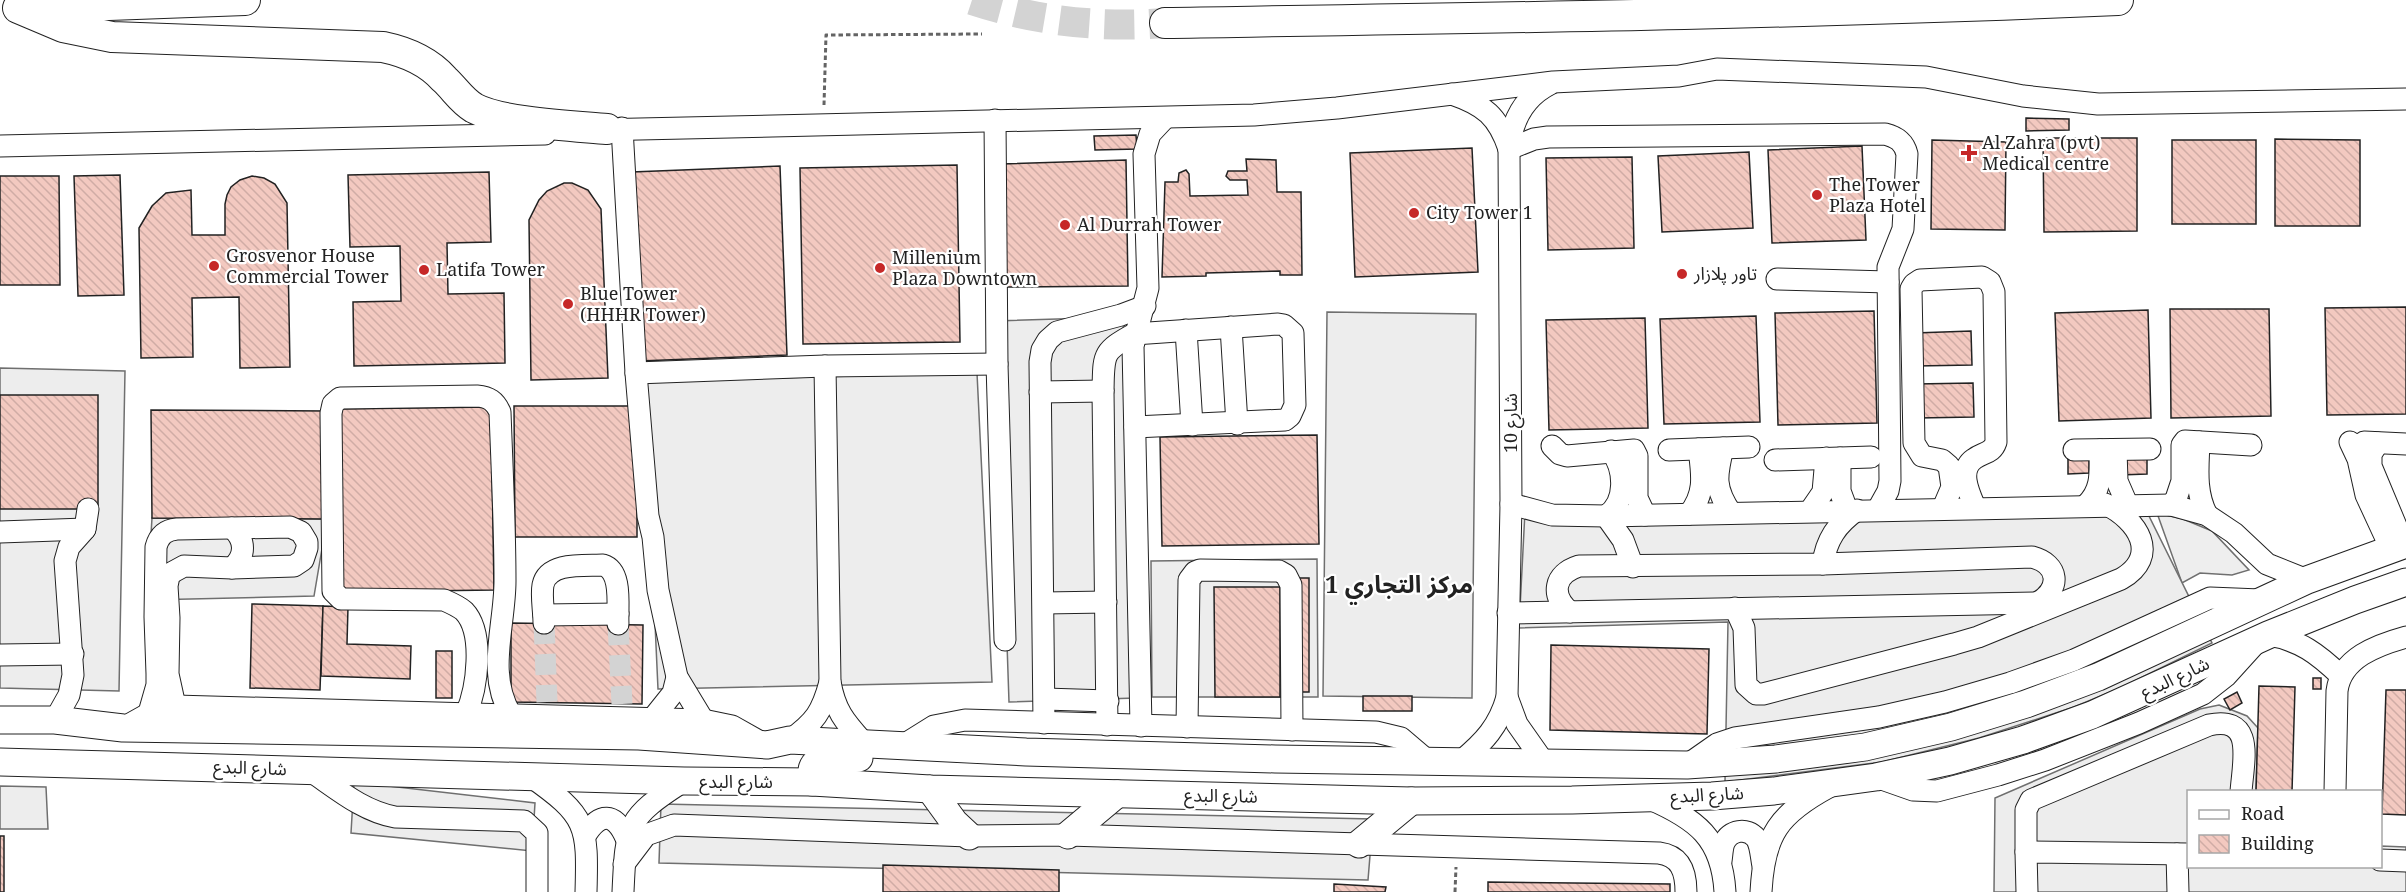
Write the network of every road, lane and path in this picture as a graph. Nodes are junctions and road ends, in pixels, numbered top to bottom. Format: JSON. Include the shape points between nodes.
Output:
{"nodes":[{"id":1,"x":245,"y":0,"type":"edge"},
{"id":2,"x":2118,"y":0,"type":"edge"},
{"id":3,"x":9,"y":8,"type":"edge"},
{"id":4,"x":1165,"y":23,"type":"tunnel mouth"},
{"id":5,"x":982,"y":33,"type":"dead end"},
{"id":6,"x":1553,"y":82,"type":"junction"},
{"id":7,"x":1450,"y":93,"type":"junction"},
{"id":8,"x":2406,"y":99,"type":"edge"},
{"id":9,"x":1165,"y":118,"type":"junction"},
{"id":10,"x":995,"y":120,"type":"junction"},
{"id":11,"x":823,"y":124,"type":"junction"},
{"id":12,"x":615,"y":128,"type":"junction"},
{"id":13,"x":0,"y":146,"type":"edge"},
{"id":14,"x":1509,"y":149,"type":"junction"},
{"id":15,"x":1777,"y":279,"type":"dead end"},
{"id":16,"x":1888,"y":282,"type":"junction"},
{"id":17,"x":1145,"y":306,"type":"junction"},
{"id":18,"x":1231,"y":327,"type":"junction"},
{"id":19,"x":1186,"y":330,"type":"junction"},
{"id":20,"x":1134,"y":334,"type":"junction"},
{"id":21,"x":997,"y":364,"type":"junction"},
{"id":22,"x":825,"y":366,"type":"junction"},
{"id":23,"x":636,"y":373,"type":"junction"},
{"id":24,"x":1103,"y":391,"type":"junction"},
{"id":25,"x":1040,"y":392,"type":"junction"},
{"id":26,"x":1237,"y":424,"type":"junction"},
{"id":27,"x":1192,"y":425,"type":"junction"},
{"id":28,"x":1135,"y":427,"type":"junction"},
{"id":29,"x":2199,"y":442,"type":"junction"},
{"id":30,"x":2378,"y":443,"type":"junction"},
{"id":31,"x":2406,"y":444,"type":"edge"},
{"id":32,"x":2252,"y":445,"type":"dead end"},
{"id":33,"x":1552,"y":446,"type":"dead end"},
{"id":34,"x":1749,"y":447,"type":"dead end"},
{"id":35,"x":1723,"y":448,"type":"junction"},
{"id":36,"x":1699,"y":449,"type":"junction"},
{"id":37,"x":2150,"y":449,"type":"dead end"},
{"id":38,"x":1668,"y":450,"type":"dead end"},
{"id":39,"x":2074,"y":450,"type":"dead end"},
{"id":40,"x":2108,"y":450,"type":"junction"},
{"id":41,"x":1611,"y":451,"type":"junction"},
{"id":42,"x":1833,"y":458,"type":"junction"},
{"id":43,"x":1871,"y":458,"type":"dead end"},
{"id":44,"x":1775,"y":460,"type":"dead end"},
{"id":45,"x":1511,"y":504,"type":"junction"},
{"id":46,"x":2095,"y":504,"type":"junction"},
{"id":47,"x":2127,"y":504,"type":"junction"},
{"id":48,"x":2171,"y":504,"type":"junction"},
{"id":49,"x":1975,"y":507,"type":"junction"},
{"id":50,"x":1943,"y":508,"type":"junction"},
{"id":51,"x":1860,"y":510,"type":"junction"},
{"id":52,"x":1810,"y":511,"type":"junction"},
{"id":53,"x":1731,"y":513,"type":"junction"},
{"id":54,"x":1689,"y":514,"type":"junction"},
{"id":55,"x":1645,"y":515,"type":"junction"},
{"id":56,"x":2207,"y":515,"type":"junction"},
{"id":57,"x":1606,"y":516,"type":"junction"},
{"id":58,"x":232,"y":528,"type":"junction"},
{"id":59,"x":0,"y":532,"type":"edge"},
{"id":60,"x":2401,"y":546,"type":"edge"},
{"id":61,"x":1822,"y":564,"type":"junction"},
{"id":62,"x":1633,"y":567,"type":"junction"},
{"id":63,"x":232,"y":568,"type":"junction"},
{"id":64,"x":2307,"y":580,"type":"junction"},
{"id":65,"x":2406,"y":582,"type":"edge"},
{"id":66,"x":161,"y":586,"type":"junction"},
{"id":67,"x":1106,"y":602,"type":"junction"},
{"id":68,"x":1044,"y":603,"type":"junction"},
{"id":69,"x":2046,"y":604,"type":"junction"},
{"id":70,"x":1735,"y":608,"type":"junction"},
{"id":71,"x":1570,"y":612,"type":"junction"},
{"id":72,"x":1508,"y":613,"type":"junction"},
{"id":73,"x":618,"y":619,"type":"joint"},
{"id":74,"x":2263,"y":637,"type":"junction"},
{"id":75,"x":2406,"y":637,"type":"edge"},
{"id":76,"x":1005,"y":640,"type":"dead end"},
{"id":77,"x":72,"y":654,"type":"junction"},
{"id":78,"x":0,"y":655,"type":"edge"},
{"id":79,"x":2341,"y":676,"type":"junction"},
{"id":80,"x":677,"y":677,"type":"junction"},
{"id":81,"x":830,"y":682,"type":"junction"},
{"id":82,"x":1507,"y":697,"type":"junction"},
{"id":83,"x":1045,"y":699,"type":"junction"},
{"id":84,"x":1108,"y":701,"type":"junction"},
{"id":85,"x":175,"y":706,"type":"junction"},
{"id":86,"x":150,"y":713,"type":"junction"},
{"id":87,"x":466,"y":714,"type":"junction"},
{"id":88,"x":511,"y":715,"type":"junction"},
{"id":89,"x":653,"y":718,"type":"junction"},
{"id":90,"x":0,"y":720,"type":"edge"},
{"id":91,"x":55,"y":720,"type":"junction"},
{"id":92,"x":703,"y":720,"type":"junction"},
{"id":93,"x":1044,"y":723,"type":"junction"},
{"id":94,"x":1107,"y":725,"type":"junction"},
{"id":95,"x":1142,"y":726,"type":"junction"},
{"id":96,"x":123,"y":728,"type":"junction"},
{"id":97,"x":1187,"y":728,"type":"junction"},
{"id":98,"x":1292,"y":730,"type":"junction"},
{"id":99,"x":863,"y":742,"type":"junction"},
{"id":100,"x":778,"y":743,"type":"junction"},
{"id":101,"x":900,"y":746,"type":"junction"},
{"id":102,"x":1461,"y":760,"type":"junction"},
{"id":103,"x":1428,"y":761,"type":"junction"},
{"id":104,"x":1543,"y":761,"type":"junction"},
{"id":105,"x":0,"y":762,"type":"edge"},
{"id":106,"x":309,"y":770,"type":"junction"},
{"id":107,"x":530,"y":776,"type":"junction"},
{"id":108,"x":684,"y":781,"type":"junction"},
{"id":109,"x":812,"y":782,"type":"junction"},
{"id":110,"x":1836,"y":783,"type":"junction"},
{"id":111,"x":930,"y":789,"type":"junction"},
{"id":112,"x":2241,"y":790,"type":"edge"},
{"id":113,"x":2335,"y":790,"type":"edge"},
{"id":114,"x":1117,"y":794,"type":"junction"},
{"id":115,"x":1650,"y":798,"type":"junction"},
{"id":116,"x":1411,"y":801,"type":"junction"},
{"id":117,"x":1068,"y":835,"type":"junction"},
{"id":118,"x":585,"y":836,"type":"junction"},
{"id":119,"x":969,"y":836,"type":"junction"},
{"id":120,"x":626,"y":838,"type":"junction"},
{"id":121,"x":1359,"y":844,"type":"junction"},
{"id":122,"x":1457,"y":847,"type":"junction"},
{"id":123,"x":2026,"y":852,"type":"junction"},
{"id":124,"x":2183,"y":854,"type":"edge"},
{"id":125,"x":2382,"y":860,"type":"edge"},
{"id":126,"x":1721,"y":861,"type":"junction"},
{"id":127,"x":2406,"y":861,"type":"edge"},
{"id":128,"x":624,"y":864,"type":"junction"},
{"id":129,"x":1763,"y":870,"type":"junction"},
{"id":130,"x":2177,"y":891,"type":"edge"},
{"id":131,"x":537,"y":892,"type":"edge"},
{"id":132,"x":586,"y":892,"type":"edge"},
{"id":133,"x":623,"y":892,"type":"edge"},
{"id":134,"x":1455,"y":892,"type":"edge"},
{"id":135,"x":1686,"y":892,"type":"edge"},
{"id":136,"x":1725,"y":892,"type":"edge"},
{"id":137,"x":1761,"y":892,"type":"edge"},
{"id":138,"x":2027,"y":892,"type":"edge"}],
"edges":[{"from":1,"to":3,"type":"highway"},
{"from":2,"to":4,"type":"highway","via":[[1923,9]]},
{"from":3,"to":12,"type":"highway","via":[[63,27],[111,37],[390,49],[424,62],[464,101],[488,113],[563,125]]},
{"from":5,"to":11,"type":"path","via":[[826,35]]},
{"from":6,"to":7,"type":"street"},
{"from":6,"to":8,"type":"street","via":[[1678,76],[1717,69],[1926,77],[2023,96],[2098,104]]},
{"from":6,"to":14,"type":"street","name":"شارع 10","via":[[1533,95],[1518,114]]},
{"from":7,"to":9,"type":"street","via":[[1291,112]]},
{"from":7,"to":14,"type":"street","name":"شارع 10","via":[[1484,108],[1500,126]]},
{"from":9,"to":10,"type":"street"},
{"from":9,"to":17,"type":"street","via":[[1148,140],[1143,162],[1148,288]]},
{"from":10,"to":11,"type":"street"},
{"from":10,"to":21,"type":"street"},
{"from":11,"to":12,"type":"street"},
{"from":12,"to":13,"type":"street","via":[[535,135]]},
{"from":12,"to":23,"type":"street"},
{"from":14,"to":16,"type":"street","via":[[1548,137],[1893,136],[1905,146],[1907,154],[1903,229],[1890,257]]},
{"from":14,"to":45,"type":"street","name":"شارع 10"},
{"from":15,"to":16,"type":"street"},
{"from":16,"to":51,"type":"street","via":[[1890,481],[1888,491]]},
{"from":17,"to":20,"type":"street"},
{"from":17,"to":25,"type":"street","via":[[1056,332],[1042,351]]},
{"from":18,"to":19,"type":"street"},
{"from":18,"to":26,"type":"street"},
{"from":18,"to":26,"type":"street","via":[[1284,325],[1290,328],[1294,339],[1295,405],[1290,416],[1279,422]]},
{"from":19,"to":20,"type":"street"},
{"from":19,"to":27,"type":"street"},
{"from":20,"to":24,"type":"street","via":[[1107,352]]},
{"from":20,"to":28,"type":"street"},
{"from":21,"to":22,"type":"street"},
{"from":21,"to":76,"type":"street"},
{"from":22,"to":23,"type":"street"},
{"from":22,"to":81,"type":"street"},
{"from":23,"to":80,"type":"street","via":[[648,516],[658,590]]},
{"from":24,"to":25,"type":"street"},
{"from":24,"to":67,"type":"street"},
{"from":25,"to":68,"type":"street"},
{"from":26,"to":27,"type":"street"},
{"from":27,"to":28,"type":"street"},
{"from":28,"to":95,"type":"street"},
{"from":29,"to":32,"type":"street"},
{"from":29,"to":48,"type":"street","via":[[2187,441],[2182,446],[2182,481]]},
{"from":29,"to":56,"type":"street","via":[[2198,486]]},
{"from":30,"to":31,"type":"street"},
{"from":30,"to":60,"type":"street","via":[[2370,466]]},
{"from":30,"to":60,"type":"street","via":[[2345,442],[2358,459],[2366,495]]},
{"from":33,"to":41,"type":"street","via":[[1567,456]]},
{"from":34,"to":35,"type":"street"},
{"from":35,"to":36,"type":"street"},
{"from":35,"to":53,"type":"street","via":[[1717,477],[1720,494]]},
{"from":36,"to":38,"type":"street"},
{"from":36,"to":54,"type":"street","via":[[1703,485]]},
{"from":37,"to":40,"type":"street"},
{"from":39,"to":40,"type":"street"},
{"from":40,"to":46,"type":"street"},
{"from":40,"to":47,"type":"street"},
{"from":41,"to":55,"type":"street","via":[[1636,453],[1637,498]]},
{"from":41,"to":57,"type":"street","via":[[1621,471],[1620,494],[1615,509]]},
{"from":42,"to":43,"type":"street"},
{"from":42,"to":44,"type":"street"},
{"from":42,"to":51,"type":"street","via":[[1840,491]]},
{"from":42,"to":52,"type":"street","via":[[1820,499]]},
{"from":45,"to":57,"type":"street","via":[[1552,516]]},
{"from":45,"to":72,"type":"street","name":"شارع 10"},
{"from":46,"to":47,"type":"street"},
{"from":46,"to":49,"type":"street"},
{"from":46,"to":69,"type":"street","via":[[2115,509],[2131,523],[2141,543],[2141,560],[2121,579]]},
{"from":47,"to":48,"type":"street"},
{"from":48,"to":56,"type":"street"},
{"from":49,"to":50,"type":"street"},
{"from":49,"to":50,"type":"street","via":[[1966,482],[1968,465],[1991,450],[1995,442],[1994,292],[1990,282],[1982,277],[1920,280],[1911,289],[1914,443],[1922,456],[1942,459],[1949,466],[1952,487]]},
{"from":50,"to":51,"type":"street"},
{"from":51,"to":52,"type":"street"},
{"from":51,"to":61,"type":"street","via":[[1846,517],[1833,532]]},
{"from":52,"to":53,"type":"street"},
{"from":53,"to":54,"type":"street"},
{"from":54,"to":55,"type":"street"},
{"from":55,"to":57,"type":"street"},
{"from":56,"to":64,"type":"street","via":[[2234,533],[2267,564]]},
{"from":57,"to":62,"type":"street","via":[[1623,540]]},
{"from":58,"to":63,"type":"street","via":[[241,538],[243,552]]},
{"from":58,"to":63,"type":"street","via":[[290,527],[301,532],[307,548],[303,560],[294,566]]},
{"from":58,"to":66,"type":"street","via":[[171,529],[160,536],[156,547]]},
{"from":59,"to":77,"type":"street","via":[[86,519],[65,561]]},
{"from":60,"to":64,"type":"main road","name":"شارع البدع"},
{"from":61,"to":62,"type":"street"},
{"from":61,"to":69,"type":"street","via":[[2032,557],[2043,560],[2054,578]]},
{"from":62,"to":71,"type":"street","via":[[1569,569],[1561,576],[1557,596]]},
{"from":63,"to":66,"type":"street","via":[[178,568]]},
{"from":64,"to":104,"type":"main road","name":"شارع البدع","via":[[2098,676],[1951,727],[1864,747],[1776,759],[1688,765]]},
{"from":65,"to":74,"type":"main road","name":"شارع البدع"},
{"from":66,"to":85,"type":"street","via":[[168,683]]},
{"from":66,"to":86,"type":"street","via":[[157,685]]},
{"from":67,"to":68,"type":"street"},
{"from":67,"to":84,"type":"street"},
{"from":68,"to":83,"type":"street"},
{"from":69,"to":70,"type":"street"},
{"from":69,"to":70,"type":"street","via":[[1970,639],[1763,694],[1746,685],[1744,628]]},
{"from":70,"to":71,"type":"street"},
{"from":71,"to":72,"type":"street"},
{"from":72,"to":82,"type":"street","name":"شارع 10"},
{"from":73,"to":73,"type":"street","via":[[544,619],[543,585],[550,573],[562,568],[609,567],[616,575]]},
{"from":74,"to":79,"type":"street","via":[[2286,638],[2321,657]]},
{"from":74,"to":110,"type":"main road","name":"شارع البدع","via":[[2092,715],[2023,740],[1950,761]]},
{"from":75,"to":79,"type":"street","via":[[2377,647],[2348,664]]},
{"from":77,"to":78,"type":"street"},
{"from":77,"to":91,"type":"street","via":[[72,685]]},
{"from":79,"to":113,"type":"street","via":[[2337,691]]},
{"from":80,"to":89,"type":"street","via":[[673,693]]},
{"from":80,"to":92,"type":"street"},
{"from":81,"to":99,"type":"street","via":[[837,708]]},
{"from":81,"to":100,"type":"street","via":[[818,716]]},
{"from":82,"to":102,"type":"street","name":"شارع 10","via":[[1490,735]]},
{"from":82,"to":104,"type":"street","name":"شارع 10","via":[[1517,724]]},
{"from":83,"to":84,"type":"street"},
{"from":83,"to":93,"type":"street"},
{"from":84,"to":94,"type":"street"},
{"from":85,"to":86,"type":"street"},
{"from":85,"to":87,"type":"street"},
{"from":86,"to":96,"type":"street"},
{"from":87,"to":88,"type":"street"},
{"from":87,"to":88,"type":"street","via":[[477,671],[474,635],[465,612],[444,600],[341,599],[333,591],[331,413],[340,398],[484,397],[497,405],[505,580],[498,671],[501,694]]},
{"from":88,"to":89,"type":"street","via":[[548,709],[622,710]]},
{"from":89,"to":92,"type":"street"},
{"from":90,"to":91,"type":"main road","name":"شارع البدع"},
{"from":91,"to":96,"type":"main road","name":"شارع البدع"},
{"from":92,"to":100,"type":"street"},
{"from":93,"to":94,"type":"street"},
{"from":93,"to":101,"type":"street","via":[[955,721],[934,726]]},
{"from":94,"to":95,"type":"street"},
{"from":95,"to":97,"type":"street"},
{"from":96,"to":100,"type":"main road","name":"شارع البدع","via":[[639,736]]},
{"from":97,"to":98,"type":"street"},
{"from":97,"to":98,"type":"street","via":[[1189,580],[1200,570],[1279,571],[1286,574],[1291,585]]},
{"from":98,"to":103,"type":"street","via":[[1385,733],[1407,742]]},
{"from":99,"to":100,"type":"main road","name":"شارع البدع"},
{"from":99,"to":101,"type":"main road","name":"شارع البدع"},
{"from":101,"to":103,"type":"main road","name":"شارع البدع"},
{"from":101,"to":109,"type":"main road","via":[[888,757],[817,762],[813,765]]},
{"from":102,"to":103,"type":"main road","name":"شارع البدع"},
{"from":102,"to":104,"type":"main road","name":"شارع البدع"},
{"from":105,"to":106,"type":"main road","name":"شارع البدع"},
{"from":106,"to":107,"type":"main road","name":"شارع البدع"},
{"from":106,"to":131,"type":"street","via":[[358,804],[382,815],[524,821],[537,833]]},
{"from":107,"to":108,"type":"main road","name":"شارع البدع"},
{"from":107,"to":118,"type":"street","via":[[561,798]]},
{"from":108,"to":109,"type":"main road","name":"شارع البدع"},
{"from":108,"to":120,"type":"street","via":[[653,801],[632,824]]},
{"from":109,"to":111,"type":"main road","name":"شارع البدع"},
{"from":110,"to":115,"type":"main road","name":"شارع البدع","via":[[1764,792]]},
{"from":110,"to":129,"type":"street","via":[[1786,816],[1770,841]]},
{"from":111,"to":114,"type":"main road","name":"شارع البدع"},
{"from":111,"to":119,"type":"main road","via":[[940,807]]},
{"from":112,"to":123,"type":"street","via":[[2243,738],[2231,724],[2209,725],[2031,800],[2026,810]]},
{"from":114,"to":116,"type":"main road","name":"شارع البدع"},
{"from":114,"to":117,"type":"main road"},
{"from":115,"to":116,"type":"main road","name":"شارع البدع"},
{"from":115,"to":126,"type":"street","via":[[1690,819],[1710,840]]},
{"from":116,"to":121,"type":"main road"},
{"from":117,"to":119,"type":"street"},
{"from":117,"to":121,"type":"street"},
{"from":118,"to":120,"type":"street","via":[[603,818],[619,824]]},
{"from":118,"to":132,"type":"street"},
{"from":119,"to":128,"type":"street","via":[[674,825],[646,835]]},
{"from":120,"to":128,"type":"street"},
{"from":121,"to":122,"type":"street"},
{"from":122,"to":134,"type":"path"},
{"from":122,"to":135,"type":"street","via":[[1666,854],[1682,867]]},
{"from":123,"to":124,"type":"street"},
{"from":123,"to":138,"type":"street"},
{"from":124,"to":130,"type":"street"},
{"from":125,"to":127,"type":"street"},
{"from":126,"to":129,"type":"street","via":[[1726,839],[1735,832],[1746,832],[1758,843]]},
{"from":126,"to":136,"type":"street"},
{"from":128,"to":133,"type":"street"},
{"from":129,"to":137,"type":"street"}]}
